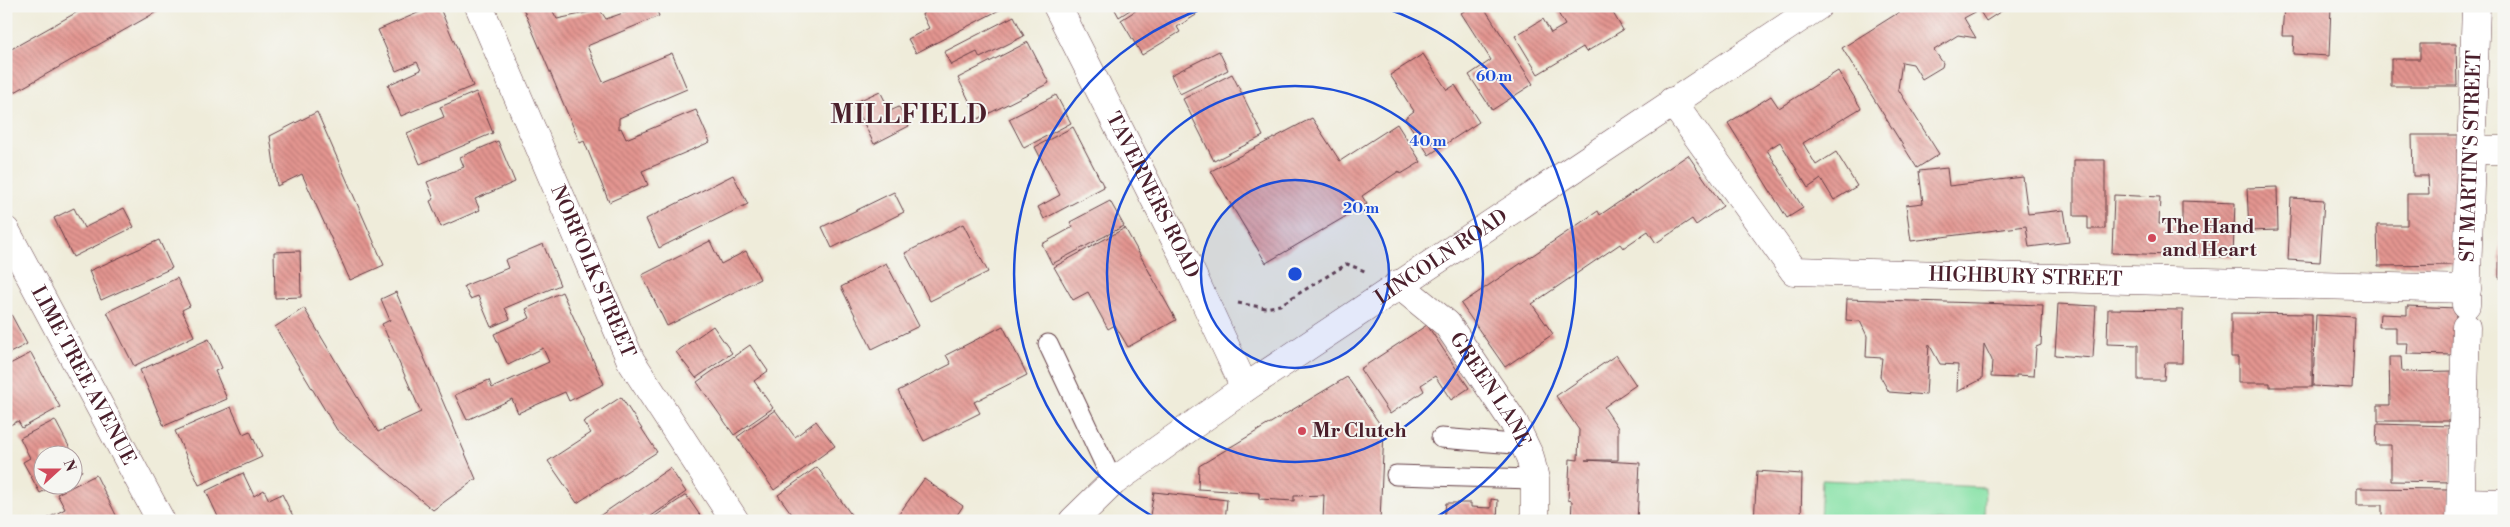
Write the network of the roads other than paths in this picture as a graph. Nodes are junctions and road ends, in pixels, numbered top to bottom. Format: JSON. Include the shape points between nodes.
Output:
{"nodes":[{"id":1,"x":479,"y":6,"type":"edge"},
{"id":2,"x":1057,"y":6,"type":"edge"},
{"id":3,"x":1818,"y":6,"type":"edge"},
{"id":4,"x":2476,"y":6,"type":"edge"},
{"id":5,"x":1672,"y":101,"type":"junction"},
{"id":6,"x":2471,"y":150,"type":"junction"},
{"id":7,"x":2504,"y":150,"type":"edge"},
{"id":8,"x":6,"y":231,"type":"edge"},
{"id":9,"x":1398,"y":284,"type":"junction"},
{"id":10,"x":2466,"y":307,"type":"junction"},
{"id":11,"x":1048,"y":344,"type":"dead end"},
{"id":12,"x":1245,"y":388,"type":"junction"},
{"id":13,"x":1441,"y":438,"type":"dead end"},
{"id":14,"x":1526,"y":445,"type":"junction"},
{"id":15,"x":1396,"y":475,"type":"dead end"},
{"id":16,"x":1535,"y":479,"type":"junction"},
{"id":17,"x":1113,"y":482,"type":"junction"},
{"id":18,"x":2504,"y":503,"type":"edge"},
{"id":19,"x":2461,"y":511,"type":"edge"},
{"id":20,"x":161,"y":521,"type":"edge"},
{"id":21,"x":735,"y":521,"type":"edge"},
{"id":22,"x":1073,"y":521,"type":"edge"},
{"id":23,"x":1535,"y":521,"type":"edge"}],
"edges":[{"from":1,"to":21,"type":"street","name":"NORFOLK STREET","via":[[631,361]]},
{"from":2,"to":12,"type":"street","name":"TAVERNERS ROAD","via":[[1184,257]]},
{"from":3,"to":5,"type":"street","name":"LINCOLN ROAD"},
{"from":4,"to":6,"type":"street","name":"ST MARTIN'S STREET"},
{"from":5,"to":9,"type":"street","name":"LINCOLN ROAD"},
{"from":5,"to":10,"type":"street","name":"HIGHBURY STREET","via":[[1794,271]]},
{"from":6,"to":7,"type":"street"},
{"from":6,"to":10,"type":"street","name":"ST MARTIN'S STREET"},
{"from":8,"to":20,"type":"street","name":"LIME TREE AVENUE"},
{"from":9,"to":12,"type":"street","name":"LINCOLN ROAD"},
{"from":9,"to":14,"type":"street","name":"GREEN LANE","via":[[1447,324]]},
{"from":10,"to":19,"type":"street","name":"ST MARTIN'S STREET"},
{"from":11,"to":17,"type":"lane"},
{"from":12,"to":17,"type":"street","name":"LINCOLN ROAD"},
{"from":13,"to":14,"type":"lane"},
{"from":14,"to":16,"type":"street","name":"GREEN LANE"},
{"from":15,"to":16,"type":"lane"},
{"from":16,"to":23,"type":"street","name":"GREEN LANE"},
{"from":17,"to":22,"type":"street","name":"LINCOLN ROAD"},
{"from":18,"to":19,"type":"street"}]}
